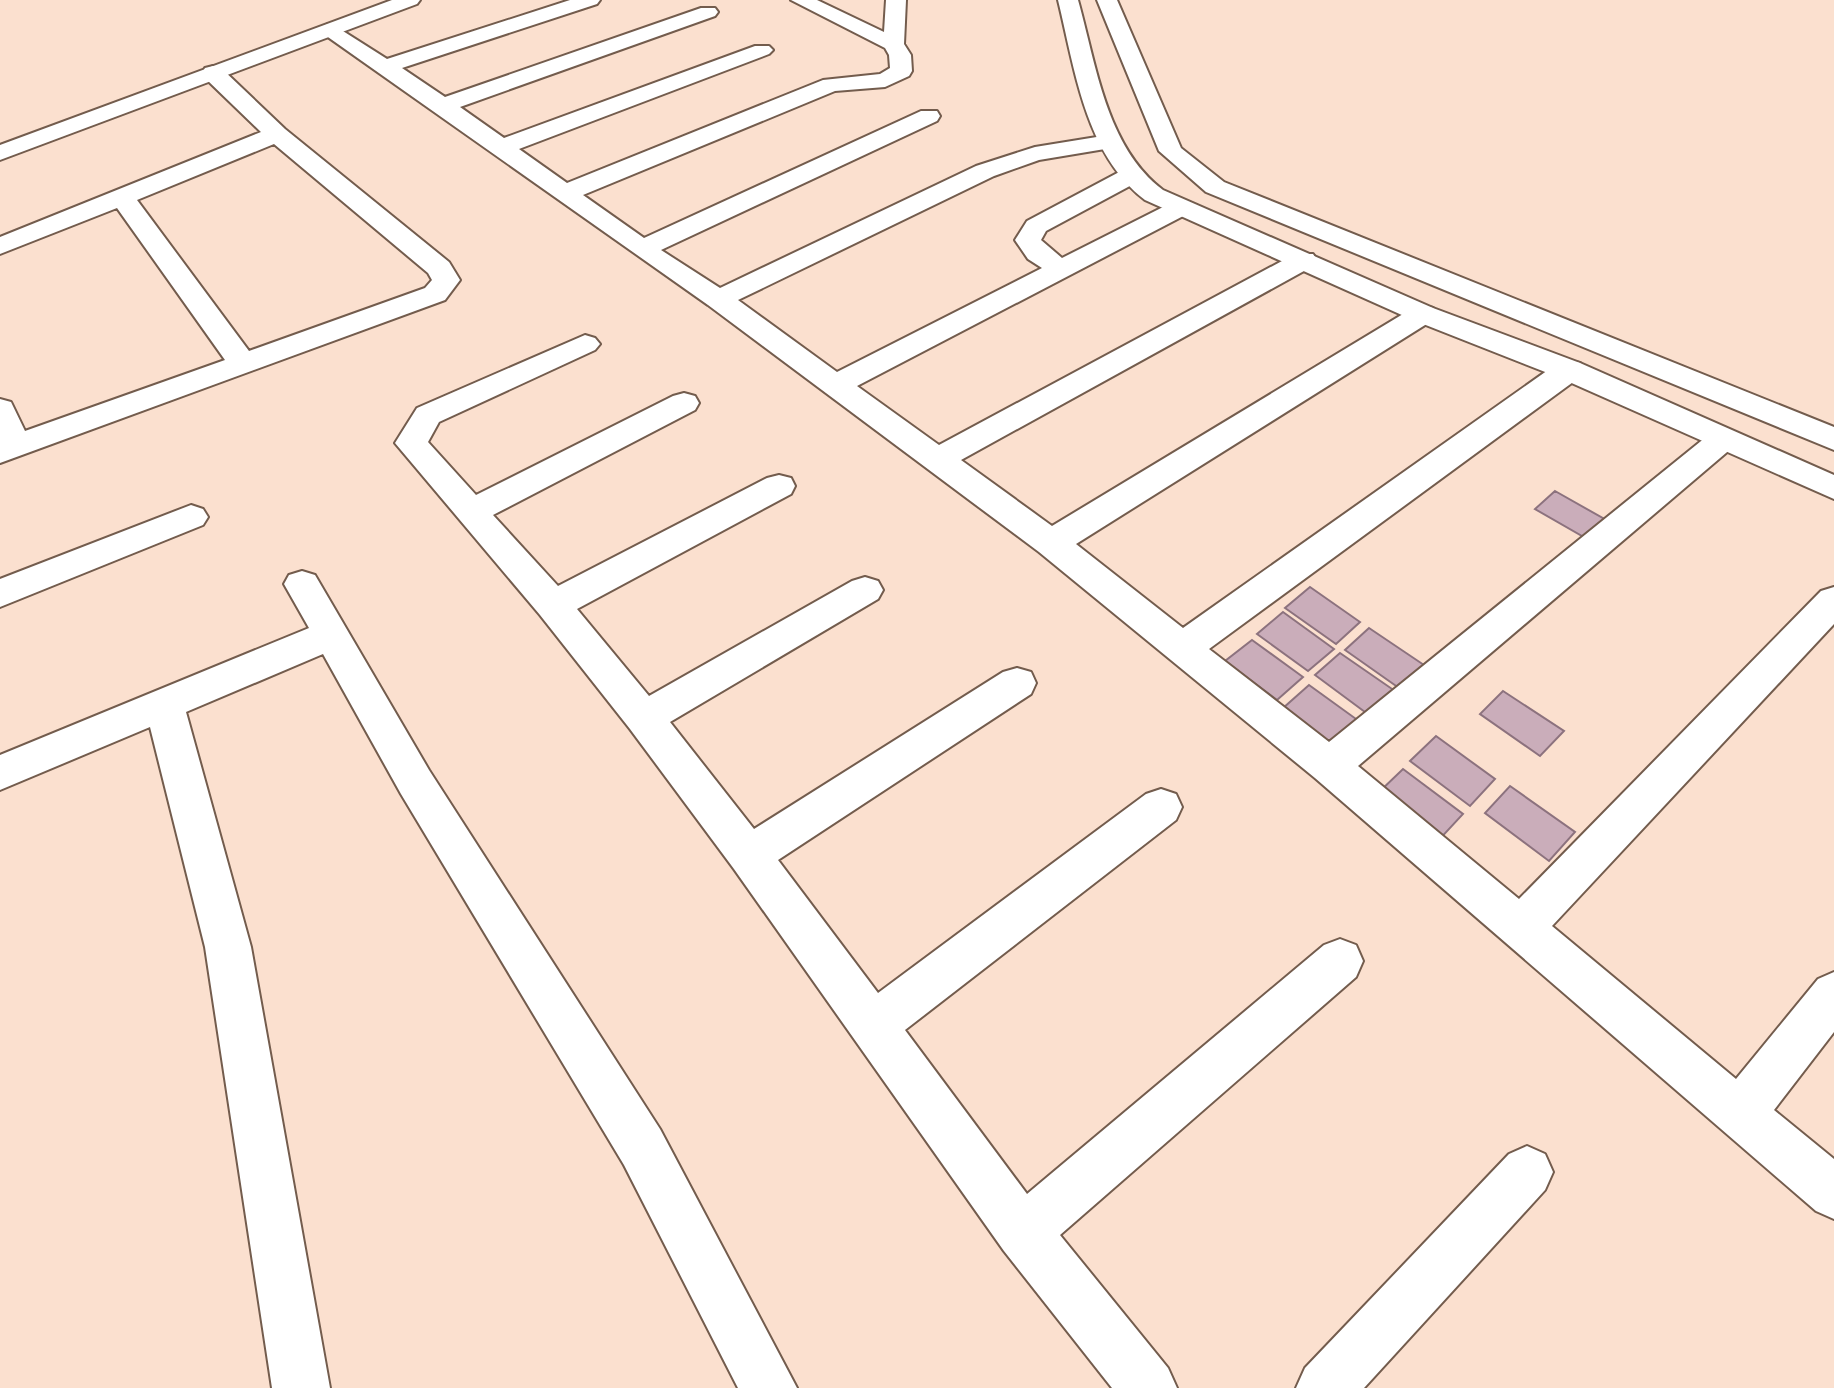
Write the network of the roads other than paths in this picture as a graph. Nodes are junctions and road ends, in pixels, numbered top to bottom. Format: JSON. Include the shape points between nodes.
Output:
{"nodes":[{"id":1,"x":410,"y":0,"type":"edge"},
{"id":2,"x":590,"y":0,"type":"edge"},
{"id":3,"x":800,"y":0,"type":"edge"},
{"id":4,"x":896,"y":0,"type":"edge"},
{"id":5,"x":1068,"y":0,"type":"edge"},
{"id":6,"x":1107,"y":0,"type":"edge"},
{"id":7,"x":708,"y":12,"type":"dead end"},
{"id":8,"x":328,"y":30,"type":"junction"},
{"id":9,"x":893,"y":44,"type":"junction"},
{"id":10,"x":762,"y":50,"type":"dead end"},
{"id":11,"x":384,"y":67,"type":"junction"},
{"id":12,"x":214,"y":74,"type":"junction"},
{"id":13,"x":443,"y":105,"type":"junction"},
{"id":14,"x":929,"y":116,"type":"dead end"},
{"id":15,"x":277,"y":134,"type":"junction"},
{"id":16,"x":1109,"y":142,"type":"junction"},
{"id":17,"x":503,"y":147,"type":"junction"},
{"id":18,"x":0,"y":153,"type":"edge"},
{"id":19,"x":1132,"y":175,"type":"junction"},
{"id":20,"x":565,"y":193,"type":"junction"},
{"id":21,"x":122,"y":197,"type":"junction"},
{"id":22,"x":1180,"y":208,"type":"junction"},
{"id":23,"x":1270,"y":209,"type":"junction"},
{"id":24,"x":1239,"y":233,"type":"junction"},
{"id":25,"x":0,"y":246,"type":"edge"},
{"id":26,"x":642,"y":250,"type":"junction"},
{"id":27,"x":1304,"y":260,"type":"junction"},
{"id":28,"x":1061,"y":269,"type":"junction"},
{"id":29,"x":718,"y":299,"type":"junction"},
{"id":30,"x":1423,"y":314,"type":"junction"},
{"id":31,"x":585,"y":344,"type":"dead end"},
{"id":32,"x":242,"y":363,"type":"junction"},
{"id":33,"x":1569,"y":370,"type":"junction"},
{"id":34,"x":836,"y":384,"type":"junction"},
{"id":35,"x":684,"y":402,"type":"dead end"},
{"id":36,"x":0,"y":409,"type":"edge"},
{"id":37,"x":1834,"y":439,"type":"edge"},
{"id":38,"x":1722,"y":440,"type":"junction"},
{"id":39,"x":8,"y":449,"type":"edge"},
{"id":40,"x":938,"y":459,"type":"junction"},
{"id":41,"x":779,"y":486,"type":"dead end"},
{"id":42,"x":1834,"y":488,"type":"edge"},
{"id":43,"x":471,"y":512,"type":"junction"},
{"id":44,"x":191,"y":516,"type":"dead end"},
{"id":45,"x":1051,"y":543,"type":"junction"},
{"id":46,"x":302,"y":584,"type":"dead end"},
{"id":47,"x":865,"y":590,"type":"dead end"},
{"id":48,"x":0,"y":594,"type":"edge"},
{"id":49,"x":1834,"y":601,"type":"edge"},
{"id":50,"x":553,"y":605,"type":"junction"},
{"id":51,"x":333,"y":634,"type":"junction"},
{"id":52,"x":1183,"y":648,"type":"junction"},
{"id":53,"x":1017,"y":683,"type":"dead end"},
{"id":54,"x":164,"y":704,"type":"junction"},
{"id":55,"x":643,"y":718,"type":"junction"},
{"id":56,"x":1329,"y":766,"type":"junction"},
{"id":57,"x":0,"y":773,"type":"edge"},
{"id":58,"x":1161,"y":807,"type":"dead end"},
{"id":59,"x":749,"y":855,"type":"junction"},
{"id":60,"x":1521,"y":928,"type":"junction"},
{"id":61,"x":1340,"y":961,"type":"dead end"},
{"id":62,"x":1834,"y":995,"type":"edge"},
{"id":63,"x":874,"y":1026,"type":"junction"},
{"id":64,"x":1741,"y":1113,"type":"junction"},
{"id":65,"x":1527,"y":1172,"type":"dead end"},
{"id":66,"x":1834,"y":1193,"type":"edge"},
{"id":67,"x":1023,"y":1232,"type":"junction"},
{"id":68,"x":301,"y":1388,"type":"edge"},
{"id":69,"x":768,"y":1388,"type":"edge"},
{"id":70,"x":1148,"y":1388,"type":"edge"},
{"id":71,"x":1325,"y":1388,"type":"edge"}],
"edges":[{"from":1,"to":8,"type":"street"},
{"from":2,"to":11,"type":"street"},
{"from":3,"to":9,"type":"street"},
{"from":4,"to":9,"type":"street"},
{"from":5,"to":16,"type":"street"},
{"from":6,"to":23,"type":"street","via":[[1171,151],[1215,187]]},
{"from":7,"to":13,"type":"street"},
{"from":8,"to":11,"type":"street"},
{"from":8,"to":12,"type":"street"},
{"from":9,"to":20,"type":"street","via":[[900,55],[901,71],[885,80],[831,85]]},
{"from":10,"to":17,"type":"street"},
{"from":11,"to":13,"type":"street"},
{"from":12,"to":15,"type":"street"},
{"from":12,"to":18,"type":"street"},
{"from":13,"to":17,"type":"street"},
{"from":14,"to":26,"type":"street"},
{"from":15,"to":21,"type":"street"},
{"from":15,"to":32,"type":"street","via":[[439,268],[446,280],[435,294]]},
{"from":16,"to":19,"type":"street"},
{"from":16,"to":29,"type":"street","via":[[1035,154],[985,171]]},
{"from":17,"to":20,"type":"street"},
{"from":19,"to":22,"type":"street"},
{"from":19,"to":28,"type":"street","via":[[1036,226],[1028,240],[1037,253]]},
{"from":20,"to":26,"type":"street"},
{"from":21,"to":25,"type":"street"},
{"from":21,"to":32,"type":"street"},
{"from":22,"to":24,"type":"street"},
{"from":22,"to":28,"type":"street"},
{"from":23,"to":24,"type":"street"},
{"from":23,"to":37,"type":"street"},
{"from":24,"to":27,"type":"street"},
{"from":26,"to":29,"type":"street"},
{"from":27,"to":30,"type":"street"},
{"from":27,"to":40,"type":"street"},
{"from":28,"to":34,"type":"street"},
{"from":29,"to":34,"type":"street"},
{"from":30,"to":33,"type":"street"},
{"from":30,"to":45,"type":"street"},
{"from":31,"to":43,"type":"street","via":[[428,415],[411,443]]},
{"from":32,"to":39,"type":"street"},
{"from":33,"to":38,"type":"street"},
{"from":33,"to":52,"type":"street"},
{"from":34,"to":40,"type":"street"},
{"from":35,"to":43,"type":"street"},
{"from":36,"to":39,"type":"street"},
{"from":38,"to":42,"type":"street"},
{"from":38,"to":56,"type":"street"},
{"from":40,"to":45,"type":"street"},
{"from":41,"to":50,"type":"street"},
{"from":43,"to":50,"type":"street"},
{"from":44,"to":48,"type":"street"},
{"from":45,"to":52,"type":"street"},
{"from":46,"to":51,"type":"street"},
{"from":47,"to":55,"type":"street"},
{"from":49,"to":60,"type":"street"},
{"from":50,"to":55,"type":"street"},
{"from":51,"to":54,"type":"street"},
{"from":51,"to":69,"type":"street","via":[[415,782],[642,1147]]},
{"from":52,"to":56,"type":"street"},
{"from":53,"to":59,"type":"street"},
{"from":54,"to":57,"type":"street"},
{"from":54,"to":68,"type":"street","via":[[228,947]]},
{"from":55,"to":59,"type":"street"},
{"from":56,"to":60,"type":"street"},
{"from":58,"to":63,"type":"street"},
{"from":59,"to":63,"type":"street"},
{"from":60,"to":64,"type":"street"},
{"from":61,"to":67,"type":"street"},
{"from":62,"to":64,"type":"street"},
{"from":63,"to":67,"type":"street"},
{"from":64,"to":66,"type":"street"},
{"from":65,"to":71,"type":"street"},
{"from":67,"to":70,"type":"street"}]}
